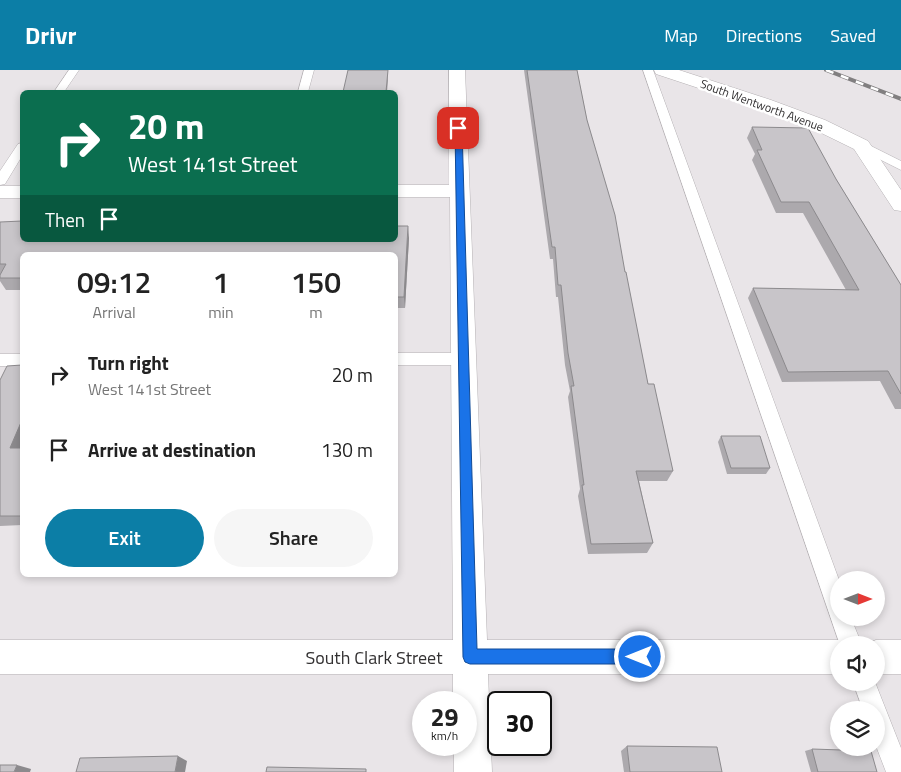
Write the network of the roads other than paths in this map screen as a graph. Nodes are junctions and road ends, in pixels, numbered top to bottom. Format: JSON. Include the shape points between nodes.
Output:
{"nodes":[{"id":1,"x":74,"y":70,"type":"edge"},
{"id":2,"x":308,"y":70,"type":"edge"},
{"id":3,"x":457,"y":70,"type":"edge"},
{"id":4,"x":648,"y":70,"type":"edge"},
{"id":5,"x":662,"y":70,"type":"edge"},
{"id":6,"x":60,"y":90,"type":"edge"},
{"id":7,"x":303,"y":90,"type":"edge"},
{"id":8,"x":861,"y":145,"type":"junction"},
{"id":9,"x":20,"y":150,"type":"edge"},
{"id":10,"x":901,"y":166,"type":"edge"},
{"id":11,"x":0,"y":181,"type":"edge"},
{"id":12,"x":398,"y":191,"type":"edge"},
{"id":13,"x":460,"y":191,"type":"junction"},
{"id":14,"x":0,"y":192,"type":"edge"},
{"id":15,"x":20,"y":192,"type":"edge"},
{"id":16,"x":901,"y":205,"type":"edge"},
{"id":17,"x":0,"y":360,"type":"edge"},
{"id":18,"x":20,"y":360,"type":"edge"},
{"id":19,"x":398,"y":360,"type":"edge"},
{"id":20,"x":464,"y":360,"type":"junction"},
{"id":21,"x":830,"y":585,"type":"edge"},
{"id":22,"x":901,"y":656,"type":"edge"},
{"id":23,"x":0,"y":657,"type":"edge"},
{"id":24,"x":470,"y":657,"type":"junction"},
{"id":25,"x":830,"y":657,"type":"edge"},
{"id":26,"x":885,"y":657,"type":"edge"},
{"id":27,"x":885,"y":738,"type":"edge"},
{"id":28,"x":472,"y":772,"type":"edge"},
{"id":29,"x":898,"y":772,"type":"edge"}],
"edges":[{"from":1,"to":6,"type":"lane"},
{"from":2,"to":7,"type":"lane"},
{"from":3,"to":13,"type":"street"},
{"from":4,"to":21,"type":"lane"},
{"from":5,"to":8,"type":"street","name":"South Wentworth Avenue","via":[[818,124]]},
{"from":8,"to":10,"type":"lane"},
{"from":8,"to":16,"type":"street"},
{"from":9,"to":11,"type":"lane"},
{"from":12,"to":13,"type":"street"},
{"from":13,"to":20,"type":"street"},
{"from":14,"to":15,"type":"street"},
{"from":17,"to":18,"type":"lane"},
{"from":19,"to":20,"type":"lane"},
{"from":20,"to":24,"type":"street"},
{"from":22,"to":26,"type":"street"},
{"from":23,"to":24,"type":"street","name":"South Clark Street"},
{"from":24,"to":25,"type":"street","name":"South Clark Street"},
{"from":24,"to":28,"type":"street"},
{"from":27,"to":29,"type":"lane"}]}
